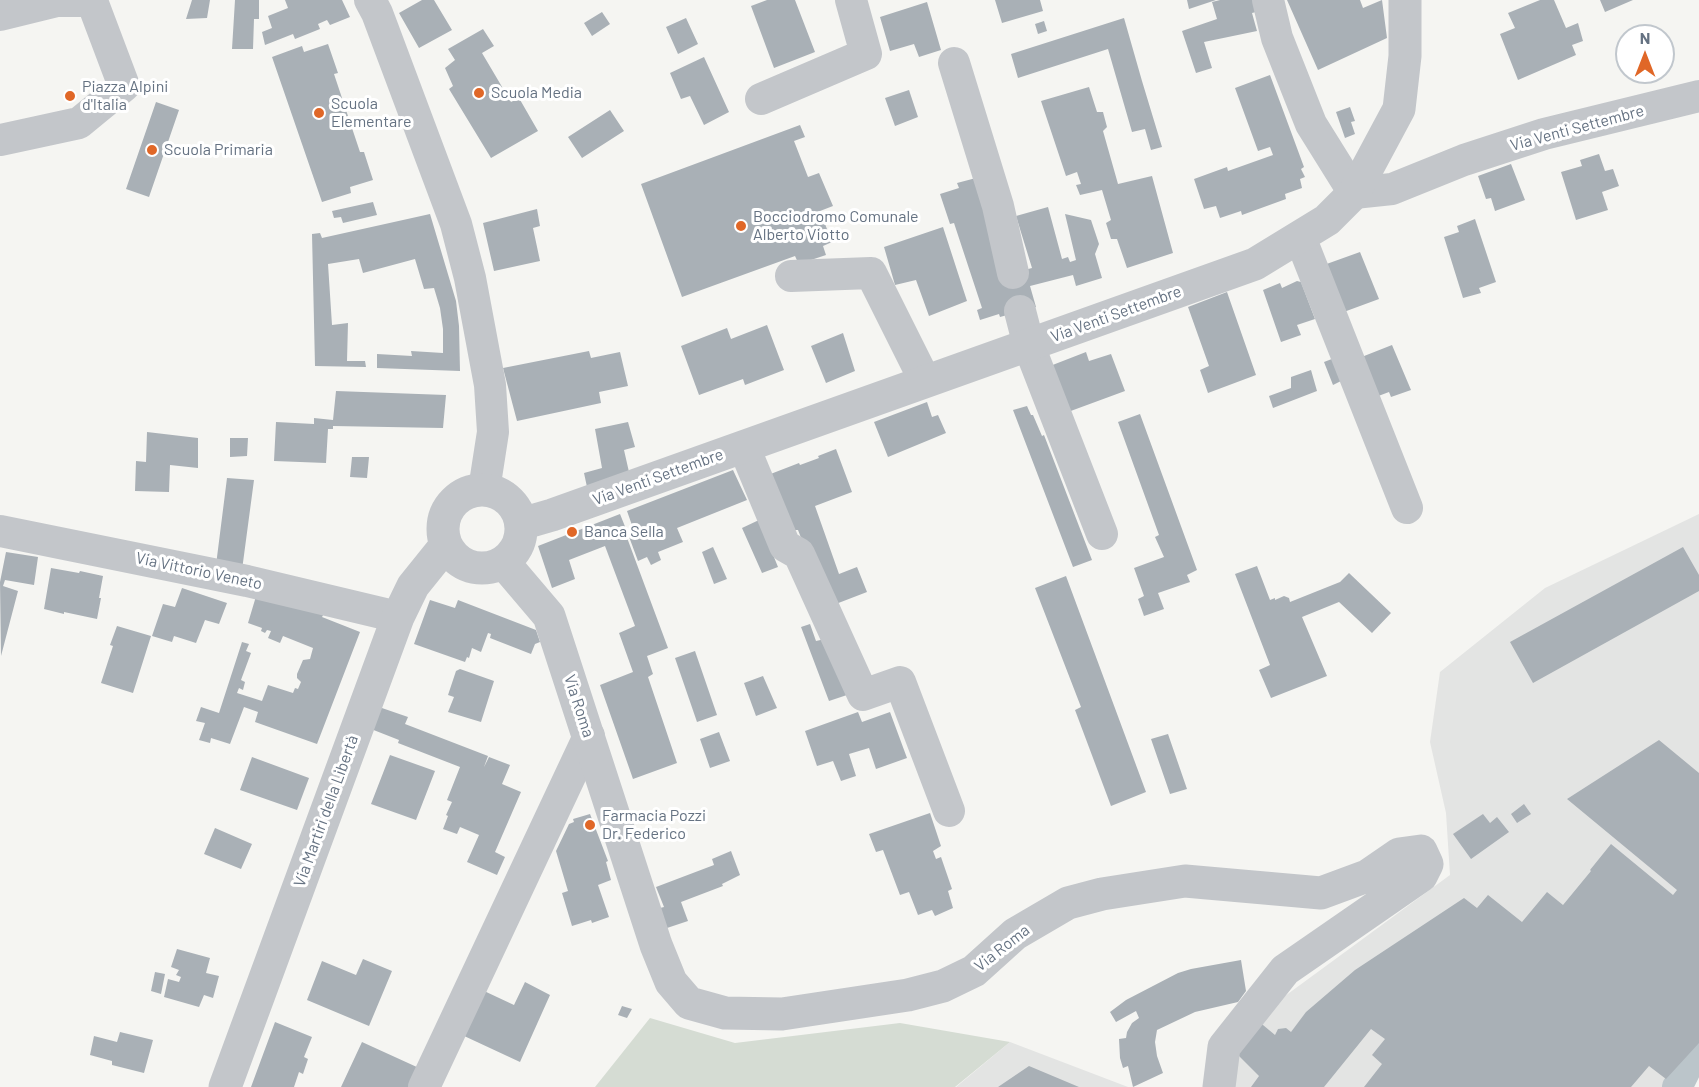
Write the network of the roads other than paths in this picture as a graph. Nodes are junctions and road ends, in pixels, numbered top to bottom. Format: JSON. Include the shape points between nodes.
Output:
{"nodes":[{"id":1,"x":370,"y":0,"type":"edge"},
{"id":2,"x":851,"y":0,"type":"edge"},
{"id":3,"x":1268,"y":0,"type":"edge"},
{"id":4,"x":1405,"y":0,"type":"edge"},
{"id":5,"x":0,"y":15,"type":"edge"},
{"id":6,"x":954,"y":63,"type":"dead end"},
{"id":7,"x":1699,"y":96,"type":"edge"},
{"id":8,"x":761,"y":99,"type":"dead end"},
{"id":9,"x":0,"y":140,"type":"edge"},
{"id":10,"x":1354,"y":193,"type":"junction"},
{"id":11,"x":1300,"y":237,"type":"junction"},
{"id":12,"x":1013,"y":273,"type":"dead end"},
{"id":13,"x":791,"y":276,"type":"dead end"},
{"id":14,"x":1020,"y":311,"type":"dead end"},
{"id":15,"x":1029,"y":346,"type":"junction"},
{"id":16,"x":925,"y":381,"type":"junction"},
{"id":17,"x":744,"y":447,"type":"junction"},
{"id":18,"x":484,"y":490,"type":"junction"},
{"id":19,"x":1407,"y":508,"type":"dead end"},
{"id":20,"x":521,"y":524,"type":"junction"},
{"id":21,"x":0,"y":531,"type":"edge"},
{"id":22,"x":1102,"y":534,"type":"dead end"},
{"id":23,"x":446,"y":545,"type":"junction"},
{"id":24,"x":504,"y":563,"type":"junction"},
{"id":25,"x":398,"y":617,"type":"junction"},
{"id":26,"x":589,"y":736,"type":"junction"},
{"id":27,"x":949,"y":811,"type":"dead end"},
{"id":28,"x":225,"y":1087,"type":"edge"},
{"id":29,"x":424,"y":1087,"type":"edge"},
{"id":30,"x":1219,"y":1087,"type":"edge"}],
"edges":[{"from":1,"to":18,"type":"street","via":[[456,224],[470,278],[490,385],[493,432]]},
{"from":2,"to":8,"type":"street","via":[[866,54]]},
{"from":3,"to":10,"type":"street","via":[[1277,38],[1311,124]]},
{"from":4,"to":10,"type":"street","via":[[1405,56],[1399,109]]},
{"from":5,"to":9,"type":"street","via":[[57,1],[93,1],[124,86],[79,123]]},
{"from":6,"to":12,"type":"street","via":[[998,206]]},
{"from":7,"to":10,"type":"street","name":"Via Venti Settembre","via":[[1544,134],[1392,189]]},
{"from":10,"to":11,"type":"street","name":"Via Venti Settembre","via":[[1327,220]]},
{"from":11,"to":15,"type":"street","name":"Via Venti Settembre","via":[[1255,264]]},
{"from":11,"to":19,"type":"street"},
{"from":13,"to":16,"type":"street","via":[[871,273]]},
{"from":14,"to":15,"type":"street"},
{"from":15,"to":16,"type":"street","name":"Via Venti Settembre"},
{"from":15,"to":22,"type":"street"},
{"from":16,"to":17,"type":"street","name":"Via Venti Settembre"},
{"from":17,"to":20,"type":"street","name":"Via Venti Settembre"},
{"from":17,"to":27,"type":"street","via":[[785,546],[799,554],[863,696],[900,682]]},
{"from":18,"to":20,"type":"street","via":[[509,500]]},
{"from":18,"to":23,"type":"street","via":[[471,492],[449,507],[443,525]]},
{"from":20,"to":24,"type":"street","via":[[518,546]]},
{"from":21,"to":25,"type":"street","name":"Via Vittorio Veneto","via":[[247,581]]},
{"from":23,"to":24,"type":"street","via":[[453,556],[477,569]]},
{"from":23,"to":25,"type":"street","name":"Via Martiri della Libertà","via":[[413,586]]},
{"from":24,"to":26,"type":"street","name":"Via Roma","via":[[549,616]]},
{"from":25,"to":28,"type":"street","name":"Via Martiri della Libertà"},
{"from":26,"to":29,"type":"street"},
{"from":26,"to":30,"type":"street","name":"Via Roma","via":[[671,982],[689,1003],[725,1013],[782,1014],[944,986],[974,971],[1015,934],[1068,903],[1102,894],[1185,881],[1321,892],[1367,876],[1399,854],[1421,851],[1427,864],[1421,876],[1285,970],[1224,1047]]}]}
